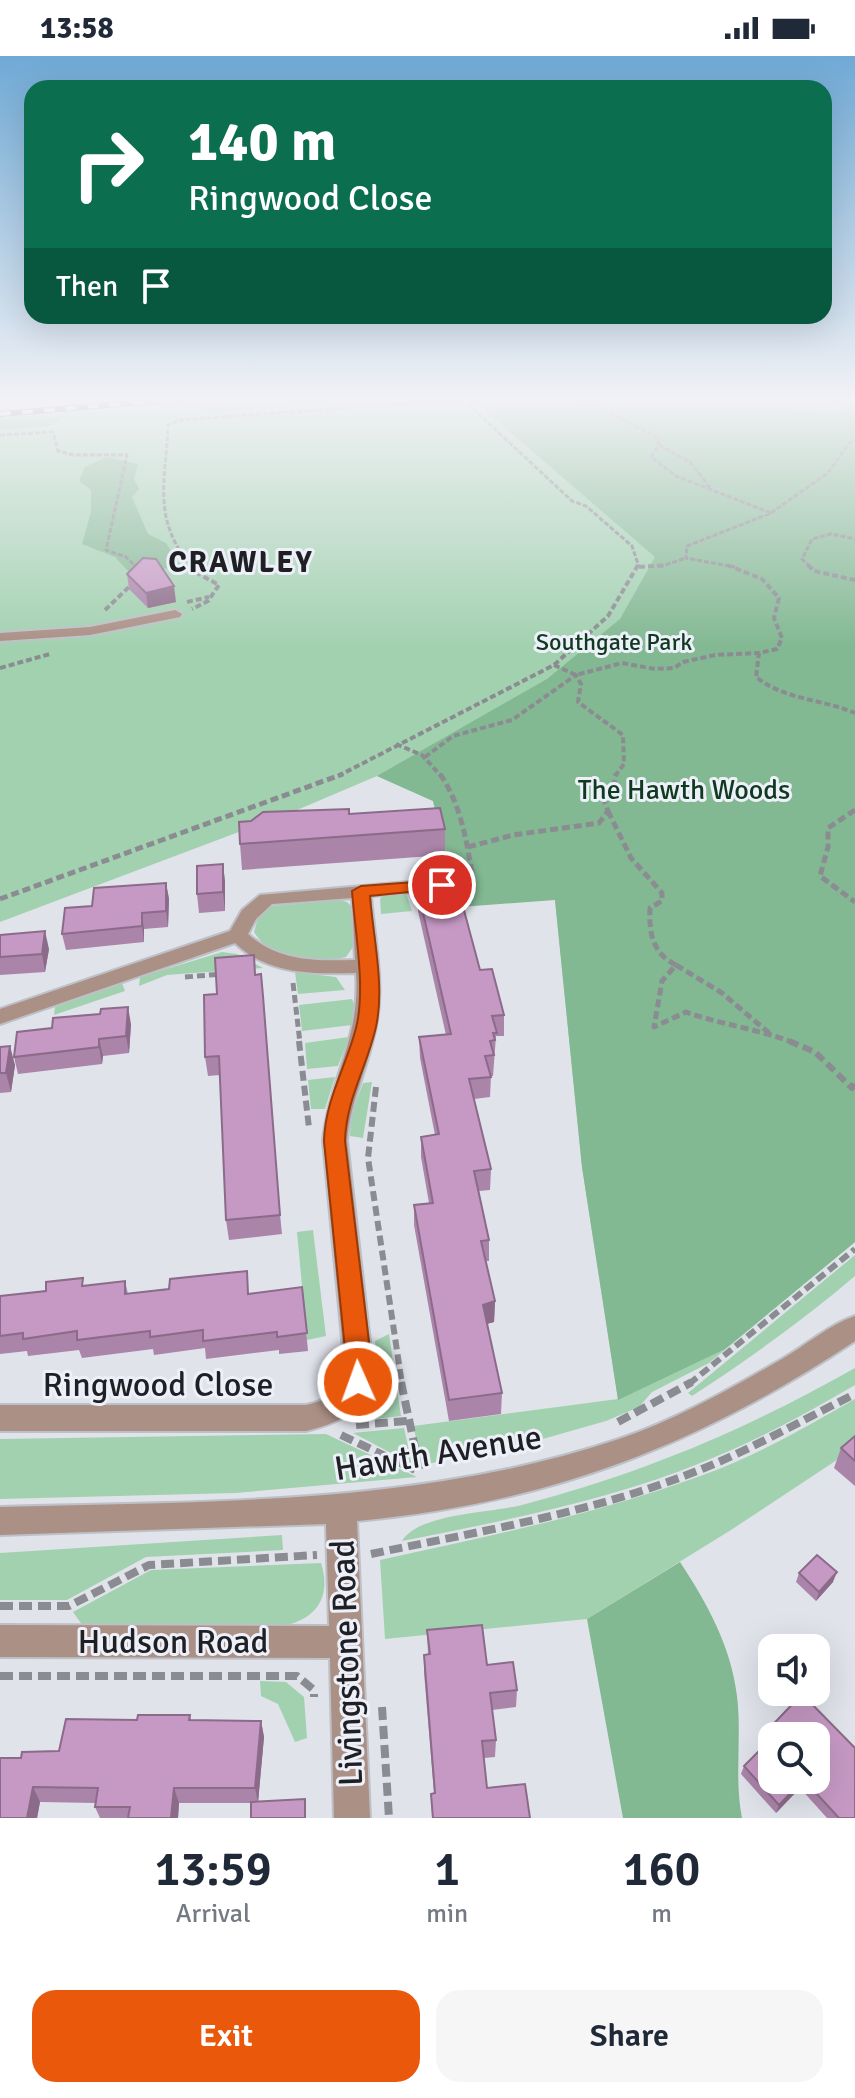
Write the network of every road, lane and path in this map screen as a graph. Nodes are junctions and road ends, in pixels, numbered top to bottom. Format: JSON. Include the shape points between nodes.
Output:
{"nodes":[{"id":1,"x":121,"y":483,"type":"edge"},
{"id":2,"x":162,"y":483,"type":"edge"},
{"id":3,"x":553,"y":483,"type":"edge"},
{"id":4,"x":695,"y":483,"type":"edge"},
{"id":5,"x":710,"y":483,"type":"edge"},
{"id":6,"x":813,"y":483,"type":"edge"},
{"id":7,"x":712,"y":490,"type":"junction"},
{"id":8,"x":771,"y":513,"type":"junction"},
{"id":9,"x":855,"y":539,"type":"edge"},
{"id":10,"x":686,"y":558,"type":"junction"},
{"id":11,"x":639,"y":567,"type":"junction"},
{"id":12,"x":144,"y":573,"type":"edge"},
{"id":13,"x":855,"y":580,"type":"edge"},
{"id":14,"x":133,"y":583,"type":"edge"},
{"id":15,"x":182,"y":612,"type":"joint"},
{"id":16,"x":99,"y":616,"type":"dead end"},
{"id":17,"x":0,"y":637,"type":"edge"},
{"id":18,"x":56,"y":652,"type":"dead end"},
{"id":19,"x":759,"y":653,"type":"junction"},
{"id":20,"x":554,"y":665,"type":"junction"},
{"id":21,"x":0,"y":668,"type":"edge"},
{"id":22,"x":576,"y":675,"type":"junction"},
{"id":23,"x":855,"y":713,"type":"edge"},
{"id":24,"x":395,"y":744,"type":"junction"},
{"id":25,"x":425,"y":757,"type":"junction"},
{"id":26,"x":855,"y":810,"type":"edge"},
{"id":27,"x":608,"y":811,"type":"junction"},
{"id":28,"x":468,"y":847,"type":"junction"},
{"id":29,"x":442,"y":885,"type":"joint"},
{"id":30,"x":361,"y":891,"type":"junction"},
{"id":31,"x":0,"y":899,"type":"edge"},
{"id":32,"x":855,"y":902,"type":"edge"},
{"id":33,"x":238,"y":935,"type":"junction"},
{"id":34,"x":291,"y":964,"type":"junction"},
{"id":35,"x":676,"y":965,"type":"junction"},
{"id":36,"x":366,"y":966,"type":"junction"},
{"id":37,"x":229,"y":973,"type":"edge"},
{"id":38,"x":183,"y":977,"type":"dead end"},
{"id":39,"x":0,"y":1017,"type":"edge"},
{"id":40,"x":769,"y":1033,"type":"junction"},
{"id":41,"x":855,"y":1080,"type":"edge"},
{"id":42,"x":377,"y":1083,"type":"dead end"},
{"id":43,"x":853,"y":1091,"type":"edge"},
{"id":44,"x":309,"y":1131,"type":"dead end"},
{"id":45,"x":855,"y":1249,"type":"edge"},
{"id":46,"x":855,"y":1327,"type":"edge"},
{"id":47,"x":0,"y":1418,"type":"edge"},
{"id":48,"x":615,"y":1423,"type":"dead end"},
{"id":49,"x":340,"y":1426,"type":"dead end"},
{"id":50,"x":436,"y":1469,"type":"dead end"},
{"id":51,"x":421,"y":1472,"type":"junction"},
{"id":52,"x":341,"y":1509,"type":"junction"},
{"id":53,"x":0,"y":1521,"type":"edge"},
{"id":54,"x":0,"y":1641,"type":"edge"},
{"id":55,"x":346,"y":1642,"type":"junction"},
{"id":56,"x":0,"y":1676,"type":"edge"},
{"id":57,"x":315,"y":1706,"type":"dead end"},
{"id":58,"x":352,"y":1818,"type":"edge"}],
"edges":[{"from":1,"to":12,"type":"path","via":[[106,550],[126,557]]},
{"from":2,"to":15,"type":"path","via":[[174,546],[197,573],[219,585],[208,601]]},
{"from":3,"to":11,"type":"path","via":[[632,546]]},
{"from":4,"to":7,"type":"path"},
{"from":5,"to":7,"type":"path"},
{"from":6,"to":8,"type":"path"},
{"from":7,"to":8,"type":"path"},
{"from":8,"to":10,"type":"path","via":[[687,546]]},
{"from":9,"to":13,"type":"path","via":[[831,534],[812,539],[802,559],[814,571]]},
{"from":10,"to":11,"type":"path"},
{"from":10,"to":19,"type":"path","via":[[749,572],[775,589],[779,598],[773,624],[782,638],[777,649]]},
{"from":11,"to":20,"type":"path","via":[[608,616]]},
{"from":14,"to":16,"type":"path"},
{"from":15,"to":17,"type":"street","via":[[90,631]]},
{"from":18,"to":21,"type":"path"},
{"from":19,"to":22,"type":"path","via":[[715,655],[674,668],[622,663]]},
{"from":19,"to":23,"type":"path","via":[[756,677],[769,688]]},
{"from":20,"to":22,"type":"path"},
{"from":20,"to":24,"type":"path"},
{"from":22,"to":25,"type":"path","via":[[512,720],[453,736]]},
{"from":22,"to":27,"type":"path","via":[[581,684],[578,702],[623,735],[624,764],[614,784],[601,792]]},
{"from":24,"to":25,"type":"path"},
{"from":24,"to":31,"type":"path","via":[[341,775]]},
{"from":25,"to":28,"type":"path","via":[[451,793]]},
{"from":26,"to":32,"type":"path","via":[[828,828],[820,876]]},
{"from":27,"to":28,"type":"path","via":[[599,823]]},
{"from":27,"to":35,"type":"path","via":[[631,858],[662,893],[662,901],[650,908],[650,929],[655,949]]},
{"from":28,"to":29,"type":"path","via":[[472,872],[463,881]]},
{"from":29,"to":30,"type":"street"},
{"from":30,"to":33,"type":"street","via":[[267,899],[255,907]]},
{"from":30,"to":36,"type":"street","name":"Ringwood Close"},
{"from":33,"to":34,"type":"street","via":[[270,961]]},
{"from":33,"to":39,"type":"street"},
{"from":34,"to":36,"type":"street"},
{"from":34,"to":44,"type":"path"},
{"from":35,"to":40,"type":"path","via":[[722,993]]},
{"from":35,"to":40,"type":"path","via":[[662,981],[654,1027],[686,1012],[725,1026]]},
{"from":36,"to":47,"type":"street","name":"Ringwood Close","via":[[366,1027],[335,1117],[358,1359],[358,1382],[347,1401],[306,1418]]},
{"from":37,"to":38,"type":"path"},
{"from":40,"to":43,"type":"path","via":[[815,1052]]},
{"from":41,"to":43,"type":"path"},
{"from":42,"to":51,"type":"path","via":[[368,1158],[407,1421]]},
{"from":45,"to":48,"type":"path","via":[[682,1390]]},
{"from":46,"to":52,"type":"street","name":"Hawth Avenue","via":[[701,1419],[619,1453],[541,1476]]},
{"from":49,"to":51,"type":"path","via":[[341,1434]]},
{"from":50,"to":51,"type":"path"},
{"from":52,"to":53,"type":"street","name":"Hawth Avenue"},
{"from":52,"to":55,"type":"street","name":"Livingstone Road"},
{"from":54,"to":55,"type":"street","name":"Hudson Road"},
{"from":55,"to":58,"type":"street","name":"Livingstone Road"},
{"from":56,"to":57,"type":"path","via":[[297,1676],[314,1690]]}]}
